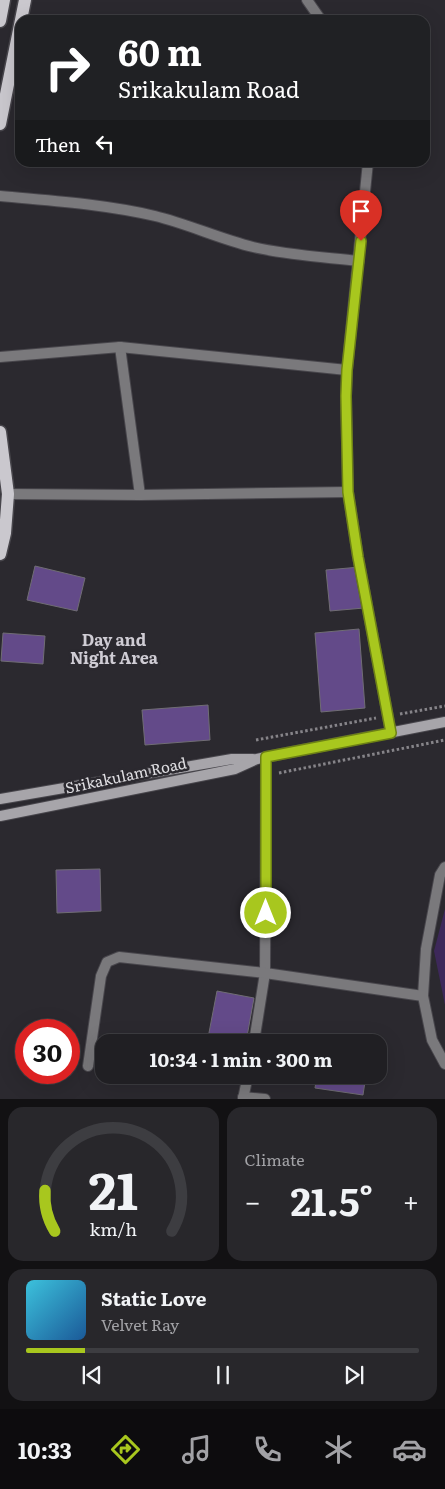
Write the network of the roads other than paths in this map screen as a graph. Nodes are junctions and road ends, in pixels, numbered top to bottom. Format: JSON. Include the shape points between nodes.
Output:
{"nodes":[{"id":1,"x":4,"y":0,"type":"edge"},
{"id":2,"x":24,"y":0,"type":"edge"},
{"id":3,"x":307,"y":0,"type":"edge"},
{"id":4,"x":21,"y":15,"type":"edge"},
{"id":5,"x":318,"y":15,"type":"edge"},
{"id":6,"x":0,"y":20,"type":"edge"},
{"id":7,"x":15,"y":45,"type":"edge"},
{"id":8,"x":0,"y":124,"type":"edge"},
{"id":9,"x":368,"y":167,"type":"edge"},
{"id":10,"x":0,"y":196,"type":"edge"},
{"id":11,"x":359,"y":261,"type":"junction"},
{"id":12,"x":120,"y":347,"type":"junction"},
{"id":13,"x":0,"y":357,"type":"edge"},
{"id":14,"x":347,"y":370,"type":"junction"},
{"id":15,"x":0,"y":432,"type":"edge"},
{"id":16,"x":348,"y":492,"type":"junction"},
{"id":17,"x":8,"y":494,"type":"junction"},
{"id":18,"x":140,"y":495,"type":"junction"},
{"id":19,"x":0,"y":554,"type":"edge"},
{"id":20,"x":445,"y":722,"type":"edge"},
{"id":21,"x":391,"y":733,"type":"junction"},
{"id":22,"x":262,"y":758,"type":"junction"},
{"id":23,"x":0,"y":799,"type":"edge"},
{"id":24,"x":0,"y":816,"type":"edge"},
{"id":25,"x":445,"y":867,"type":"edge"},
{"id":26,"x":266,"y":973,"type":"junction"},
{"id":27,"x":423,"y":996,"type":"junction"},
{"id":28,"x":255,"y":1034,"type":"edge"},
{"id":29,"x":445,"y":1064,"type":"edge"},
{"id":30,"x":88,"y":1066,"type":"dead end"},
{"id":31,"x":246,"y":1084,"type":"edge"},
{"id":32,"x":243,"y":1098,"type":"edge"},
{"id":33,"x":265,"y":1099,"type":"edge"}],
"edges":[{"from":1,"to":6,"type":"main road"},
{"from":2,"to":4,"type":"main road"},
{"from":3,"to":5,"type":"street"},
{"from":7,"to":8,"type":"main road"},
{"from":9,"to":11,"type":"street"},
{"from":10,"to":11,"type":"street","via":[[130,211],[156,216],[253,247]]},
{"from":11,"to":14,"type":"street"},
{"from":12,"to":13,"type":"street"},
{"from":12,"to":14,"type":"street"},
{"from":12,"to":18,"type":"street"},
{"from":14,"to":16,"type":"street"},
{"from":15,"to":17,"type":"main road"},
{"from":16,"to":18,"type":"street"},
{"from":16,"to":21,"type":"street"},
{"from":17,"to":18,"type":"street"},
{"from":17,"to":19,"type":"main road"},
{"from":20,"to":21,"type":"main road","name":"Srikakulam Road"},
{"from":21,"to":22,"type":"main road","name":"Srikakulam Road"},
{"from":22,"to":23,"type":"main road","name":"Srikakulam Road","via":[[232,759]]},
{"from":22,"to":24,"type":"main road","name":"Srikakulam Road","via":[[235,769]]},
{"from":22,"to":26,"type":"street","via":[[266,774]]},
{"from":25,"to":27,"type":"street","via":[[440,875],[426,949]]},
{"from":26,"to":27,"type":"street"},
{"from":26,"to":28,"type":"street"},
{"from":26,"to":30,"type":"street","via":[[119,957],[107,962],[101,976]]},
{"from":27,"to":29,"type":"street","via":[[432,1040]]},
{"from":31,"to":32,"type":"street"},
{"from":32,"to":33,"type":"street"}]}
